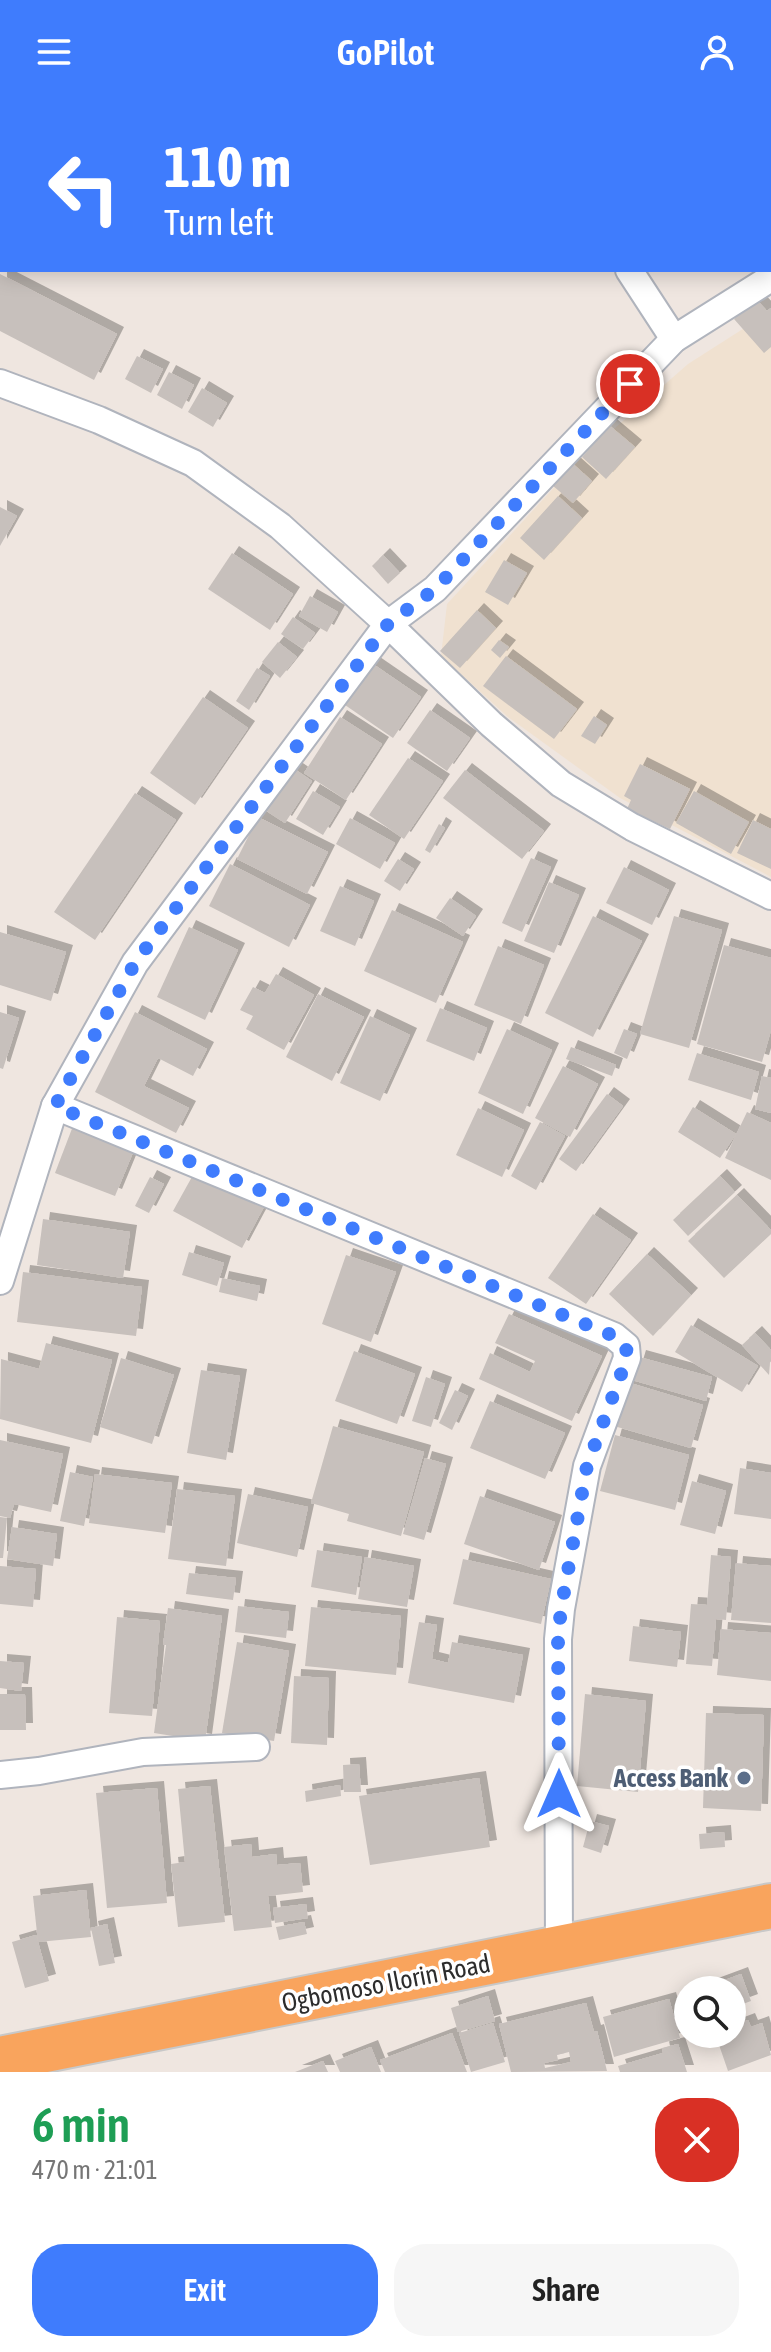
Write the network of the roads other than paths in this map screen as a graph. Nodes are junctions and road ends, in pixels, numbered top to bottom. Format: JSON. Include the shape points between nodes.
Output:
{"nodes":[{"id":1,"x":630,"y":272,"type":"edge"},
{"id":2,"x":771,"y":278,"type":"edge"},
{"id":3,"x":674,"y":339,"type":"junction"},
{"id":4,"x":0,"y":383,"type":"edge"},
{"id":5,"x":388,"y":624,"type":"junction"},
{"id":6,"x":771,"y":896,"type":"edge"},
{"id":7,"x":55,"y":1106,"type":"junction"},
{"id":8,"x":0,"y":1281,"type":"edge"},
{"id":9,"x":256,"y":1747,"type":"dead end"},
{"id":10,"x":0,"y":1775,"type":"edge"},
{"id":11,"x":771,"y":1906,"type":"edge"},
{"id":12,"x":559,"y":1949,"type":"junction"},
{"id":13,"x":0,"y":2059,"type":"edge"},
{"id":14,"x":73,"y":2059,"type":"edge"}],
"edges":[{"from":1,"to":3,"type":"street"},
{"from":2,"to":3,"type":"street"},
{"from":3,"to":5,"type":"street","via":[[435,589]]},
{"from":4,"to":5,"type":"street","via":[[193,463],[280,526]]},
{"from":5,"to":6,"type":"street","via":[[561,784],[632,827]]},
{"from":5,"to":7,"type":"street","via":[[135,963]]},
{"from":7,"to":8,"type":"street"},
{"from":7,"to":12,"type":"street","via":[[614,1336],[626,1346],[627,1358],[587,1466],[561,1609]]},
{"from":9,"to":10,"type":"street","via":[[143,1752]]},
{"from":11,"to":12,"type":"highway","name":"Ogbomoso Ilorin Road"},
{"from":12,"to":14,"type":"highway","name":"Ogbomoso Ilorin Road"},
{"from":13,"to":14,"type":"highway","name":"Ogbomoso Ilorin Road"}]}
